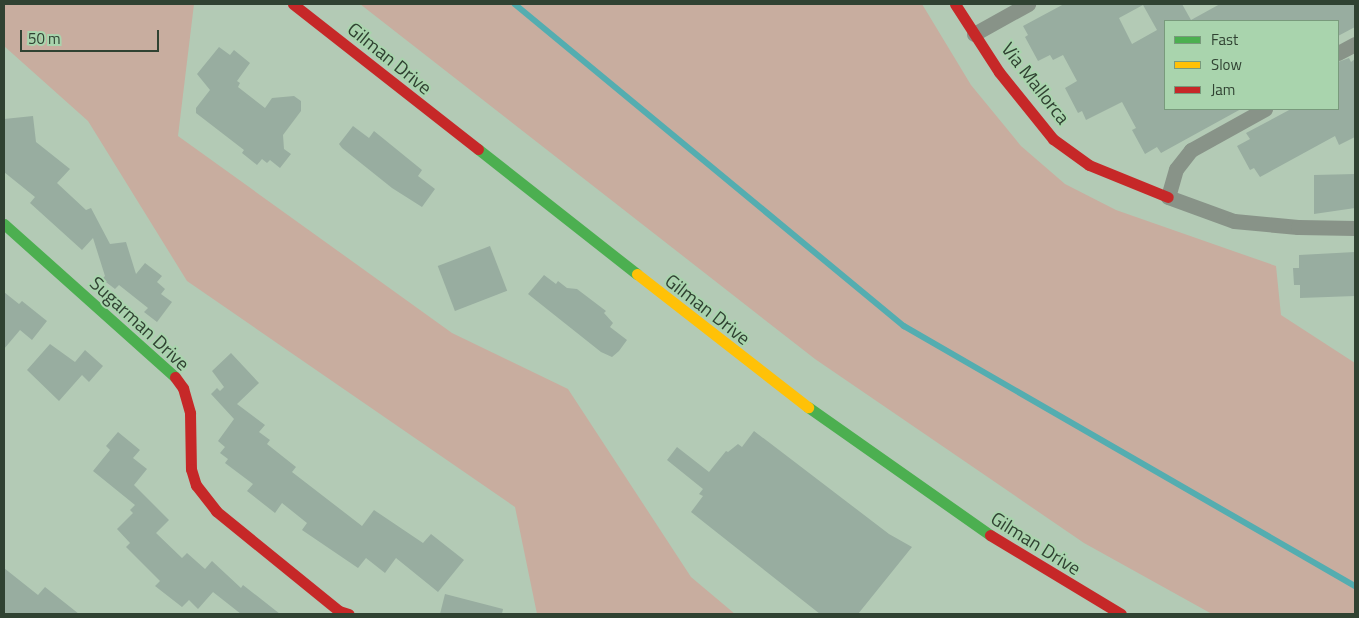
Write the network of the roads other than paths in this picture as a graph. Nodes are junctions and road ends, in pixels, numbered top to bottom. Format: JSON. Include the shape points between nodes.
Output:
{"nodes":[{"id":1,"x":293,"y":4,"type":"edge"},
{"id":2,"x":955,"y":4,"type":"edge"},
{"id":3,"x":1028,"y":4,"type":"edge"},
{"id":4,"x":974,"y":34,"type":"junction"},
{"id":5,"x":1355,"y":44,"type":"edge"},
{"id":6,"x":1339,"y":52,"type":"edge"},
{"id":7,"x":1263,"y":110,"type":"edge"},
{"id":8,"x":1168,"y":197,"type":"junction"},
{"id":9,"x":4,"y":224,"type":"edge"},
{"id":10,"x":1355,"y":228,"type":"edge"},
{"id":11,"x":349,"y":614,"type":"edge"},
{"id":12,"x":1121,"y":614,"type":"edge"}],
"edges":[{"from":1,"to":12,"type":"main road","name":"Gilman Drive","via":[[790,395],[973,525]]},
{"from":2,"to":4,"type":"main road","name":"Via Mallorca"},
{"from":3,"to":4,"type":"street"},
{"from":4,"to":8,"type":"main road","name":"Via Mallorca","via":[[1017,96],[1053,139],[1089,166]]},
{"from":5,"to":6,"type":"street"},
{"from":7,"to":8,"type":"street","via":[[1192,150],[1176,169]]},
{"from":8,"to":10,"type":"street","via":[[1234,221]]},
{"from":9,"to":11,"type":"main road","name":"Sugarman Drive","via":[[171,371],[183,388],[190,413],[191,469],[196,485],[216,511],[339,611]]}]}
